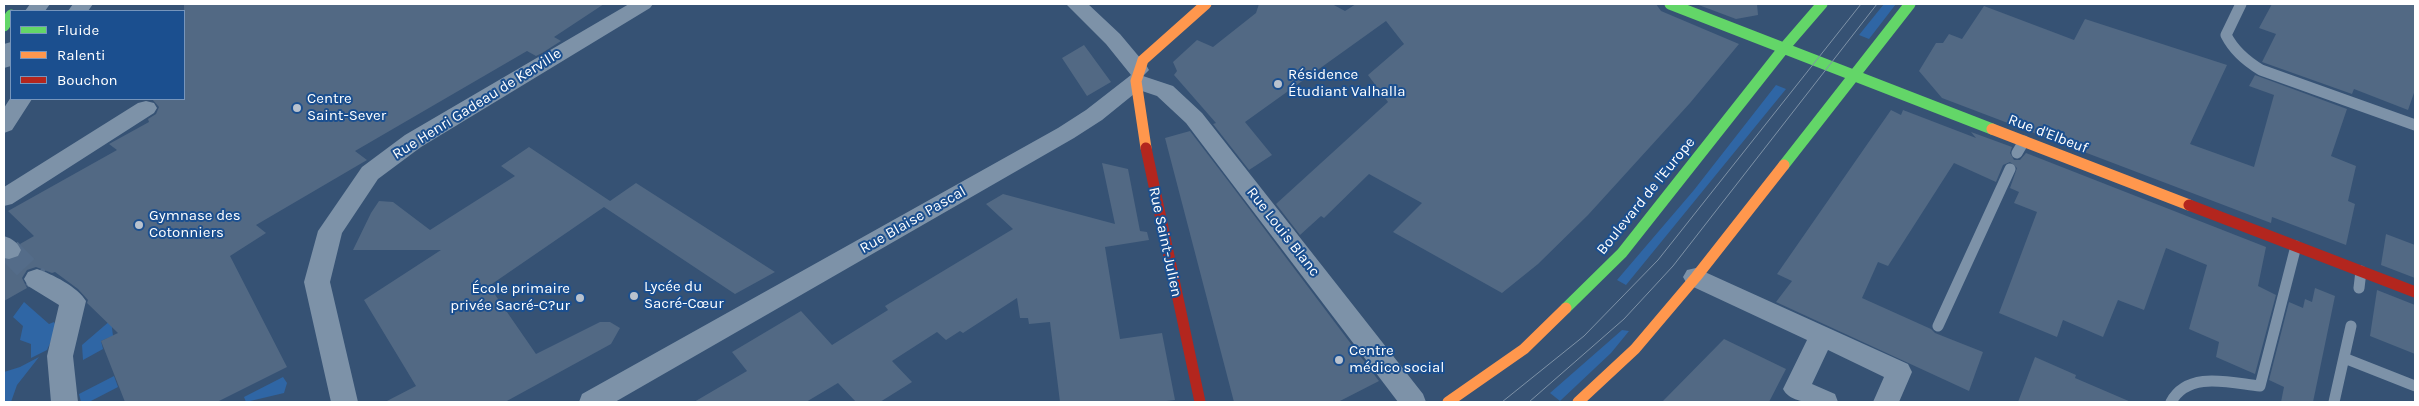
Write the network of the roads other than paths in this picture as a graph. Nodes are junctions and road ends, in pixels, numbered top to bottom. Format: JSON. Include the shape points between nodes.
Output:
{"nodes":[{"id":1,"x":643,"y":4,"type":"edge"},
{"id":2,"x":1076,"y":4,"type":"edge"},
{"id":3,"x":1206,"y":4,"type":"edge"},
{"id":4,"x":1670,"y":4,"type":"edge"},
{"id":5,"x":1822,"y":4,"type":"edge"},
{"id":6,"x":1910,"y":4,"type":"edge"},
{"id":7,"x":2241,"y":4,"type":"edge"},
{"id":8,"x":1784,"y":48,"type":"junction"},
{"id":9,"x":1854,"y":75,"type":"junction"},
{"id":10,"x":1137,"y":76,"type":"junction"},
{"id":11,"x":21,"y":100,"type":"edge"},
{"id":12,"x":146,"y":108,"type":"dead end"},
{"id":13,"x":4,"y":125,"type":"edge"},
{"id":14,"x":2415,"y":125,"type":"edge"},
{"id":15,"x":2024,"y":140,"type":"junction"},
{"id":16,"x":2016,"y":153,"type":"dead end"},
{"id":17,"x":2010,"y":168,"type":"dead end"},
{"id":18,"x":4,"y":198,"type":"edge"},
{"id":19,"x":2296,"y":246,"type":"junction"},
{"id":20,"x":2361,"y":271,"type":"junction"},
{"id":21,"x":1696,"y":277,"type":"junction"},
{"id":22,"x":37,"y":279,"type":"tunnel mouth"},
{"id":23,"x":2359,"y":288,"type":"dead end"},
{"id":24,"x":2415,"y":292,"type":"edge"},
{"id":25,"x":1938,"y":326,"type":"dead end"},
{"id":26,"x":2351,"y":326,"type":"dead end"},
{"id":27,"x":1822,"y":336,"type":"junction"},
{"id":28,"x":2344,"y":358,"type":"junction"},
{"id":29,"x":2415,"y":386,"type":"edge"},
{"id":30,"x":65,"y":402,"type":"edge"},
{"id":31,"x":344,"y":402,"type":"edge"},
{"id":32,"x":592,"y":402,"type":"edge"},
{"id":33,"x":1200,"y":402,"type":"edge"},
{"id":34,"x":1413,"y":402,"type":"edge"},
{"id":35,"x":1448,"y":402,"type":"edge"},
{"id":36,"x":1578,"y":402,"type":"edge"},
{"id":37,"x":1825,"y":402,"type":"edge"},
{"id":38,"x":1886,"y":402,"type":"edge"},
{"id":39,"x":2171,"y":402,"type":"edge"},
{"id":40,"x":2334,"y":402,"type":"edge"}],
"edges":[{"from":1,"to":31,"type":"street","name":"Rue Henri Gadeau de Kerville","via":[[414,141],[370,173],[330,231],[317,282]]},
{"from":2,"to":10,"type":"street","via":[[1113,39]]},
{"from":3,"to":10,"type":"main road","name":"Rue Blaise Pascal","via":[[1143,60]]},
{"from":4,"to":8,"type":"main road","name":"Rue d'Elbeuf"},
{"from":5,"to":8,"type":"main road","name":"Boulevard de l'Europe"},
{"from":6,"to":9,"type":"main road"},
{"from":7,"to":14,"type":"lane","via":[[2226,35],[2231,47],[2245,60],[2261,70]]},
{"from":8,"to":9,"type":"main road","name":"Rue d'Elbeuf"},
{"from":8,"to":35,"type":"main road","name":"Boulevard de l'Europe","via":[[1622,254],[1524,349]]},
{"from":9,"to":15,"type":"main road","name":"Rue d'Elbeuf"},
{"from":9,"to":21,"type":"main road"},
{"from":10,"to":32,"type":"street","name":"Rue Blaise Pascal","via":[[1094,115],[1066,134]]},
{"from":10,"to":33,"type":"main road","name":"Rue Saint-Julien","via":[[1147,158]]},
{"from":10,"to":34,"type":"street","name":"Rue Louis Blanc","via":[[1165,91],[1194,118]]},
{"from":11,"to":13,"type":"street"},
{"from":12,"to":18,"type":"street"},
{"from":15,"to":16,"type":"lane"},
{"from":15,"to":19,"type":"main road","name":"Rue d'Elbeuf"},
{"from":17,"to":25,"type":"lane"},
{"from":19,"to":20,"type":"main road","name":"Rue d'Elbeuf"},
{"from":19,"to":39,"type":"lane","via":[[2260,386],[2203,381],[2180,386]]},
{"from":20,"to":23,"type":"lane"},
{"from":20,"to":24,"type":"main road","name":"Rue d'Elbeuf"},
{"from":21,"to":27,"type":"street"},
{"from":21,"to":36,"type":"main road","via":[[1635,349]]},
{"from":22,"to":30,"type":"street","via":[[73,301],[60,356]]},
{"from":26,"to":28,"type":"lane"},
{"from":27,"to":37,"type":"street","via":[[1796,389]]},
{"from":27,"to":38,"type":"street","via":[[1899,372]]},
{"from":28,"to":29,"type":"lane"},
{"from":28,"to":40,"type":"lane"}]}
